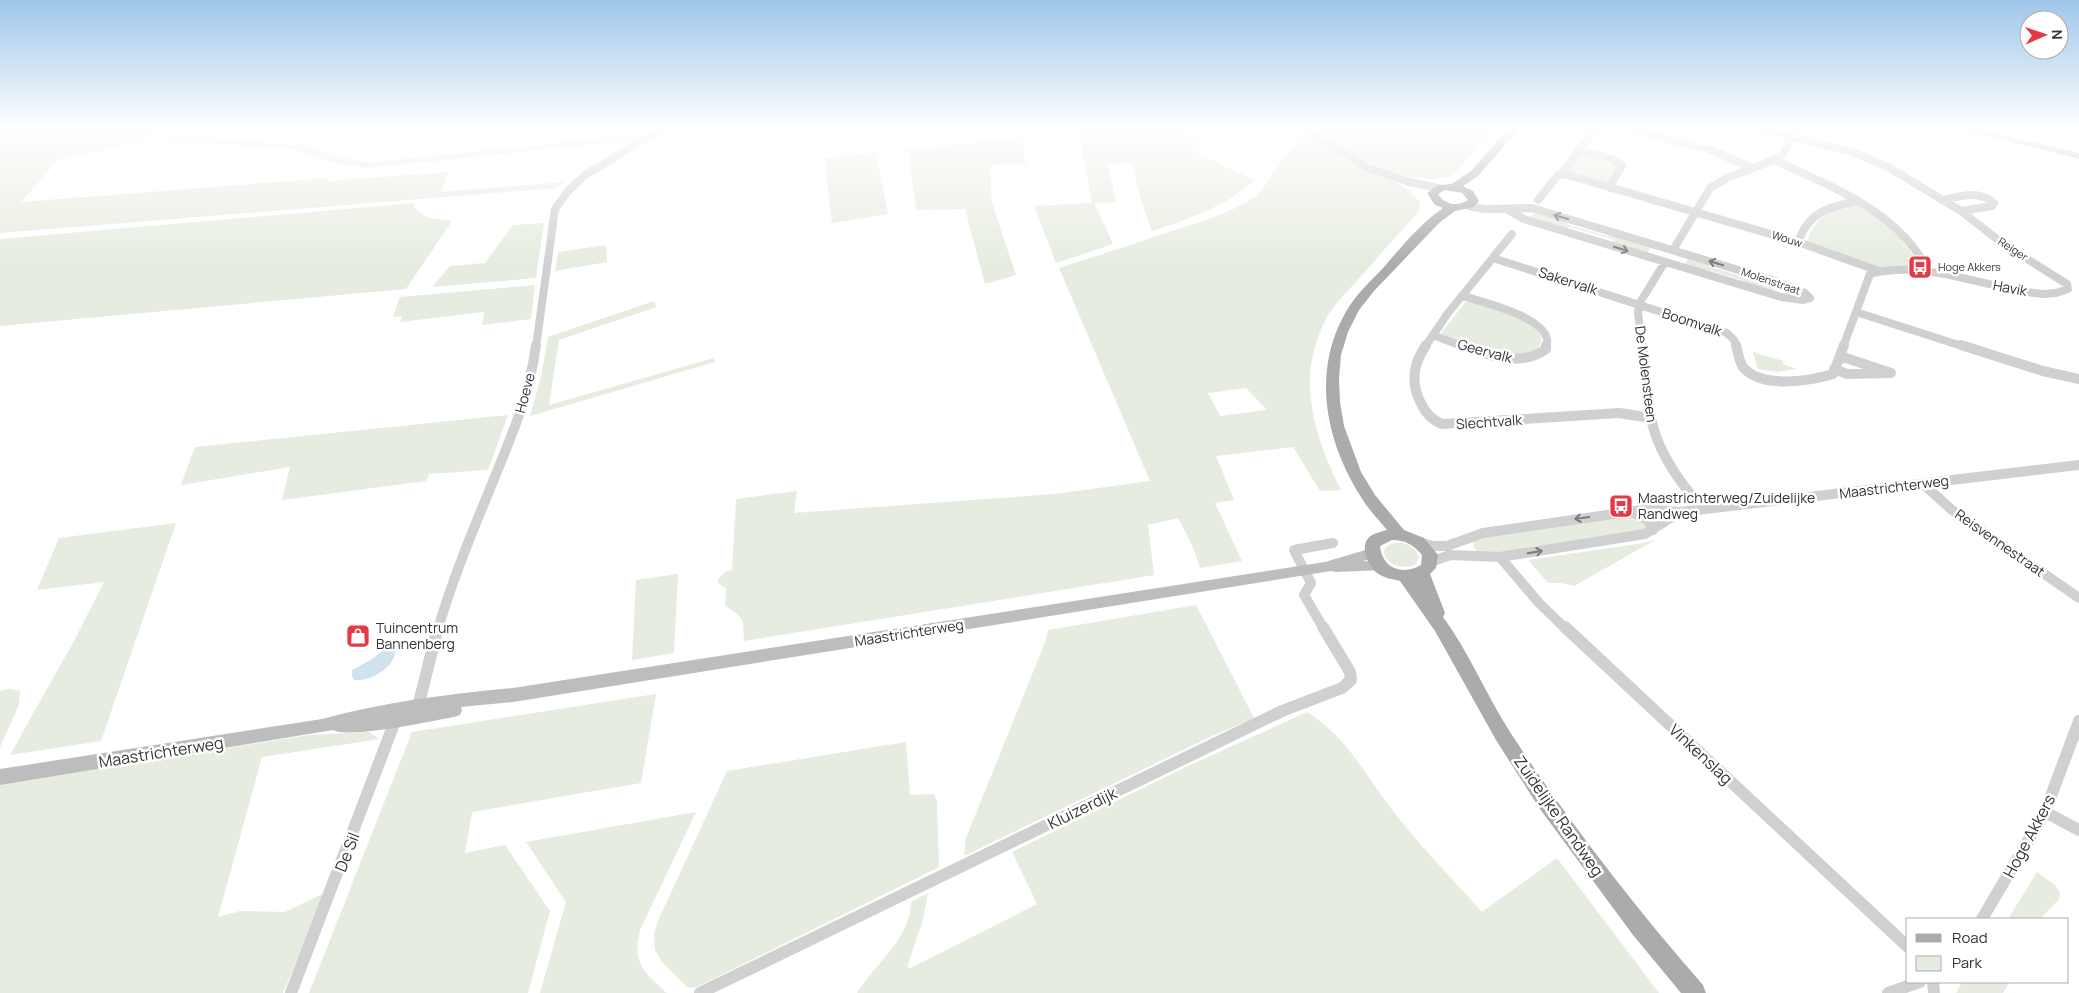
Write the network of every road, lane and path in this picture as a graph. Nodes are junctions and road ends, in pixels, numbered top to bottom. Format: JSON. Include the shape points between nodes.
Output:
{"nodes":[{"id":1,"x":586,"y":174,"type":"edge"},
{"id":2,"x":1387,"y":174,"type":"edge"},
{"id":3,"x":1474,"y":174,"type":"joint"},
{"id":4,"x":1562,"y":174,"type":"edge"},
{"id":5,"x":1565,"y":174,"type":"edge"},
{"id":6,"x":1618,"y":174,"type":"edge"},
{"id":7,"x":1738,"y":174,"type":"edge"},
{"id":8,"x":1803,"y":174,"type":"edge"},
{"id":9,"x":1900,"y":174,"type":"edge"},
{"id":10,"x":1454,"y":187,"type":"junction"},
{"id":11,"x":1609,"y":188,"type":"junction"},
{"id":12,"x":1435,"y":191,"type":"junction"},
{"id":13,"x":1470,"y":199,"type":"junction"},
{"id":14,"x":1538,"y":200,"type":"dead end"},
{"id":15,"x":1942,"y":200,"type":"junction"},
{"id":16,"x":1857,"y":201,"type":"junction"},
{"id":17,"x":1440,"y":203,"type":"junction"},
{"id":18,"x":1454,"y":207,"type":"junction"},
{"id":19,"x":1526,"y":208,"type":"junction"},
{"id":20,"x":1501,"y":209,"type":"junction"},
{"id":21,"x":1960,"y":211,"type":"junction"},
{"id":22,"x":1695,"y":213,"type":"junction"},
{"id":23,"x":1521,"y":216,"type":"junction"},
{"id":24,"x":1431,"y":222,"type":"junction"},
{"id":25,"x":1512,"y":234,"type":"dead end"},
{"id":26,"x":1798,"y":242,"type":"junction"},
{"id":27,"x":1673,"y":250,"type":"junction"},
{"id":28,"x":1496,"y":259,"type":"junction"},
{"id":29,"x":1664,"y":262,"type":"junction"},
{"id":30,"x":1879,"y":271,"type":"junction"},
{"id":31,"x":1929,"y":272,"type":"junction"},
{"id":32,"x":2067,"y":284,"type":"joint"},
{"id":33,"x":1463,"y":296,"type":"junction"},
{"id":34,"x":1639,"y":304,"type":"junction"},
{"id":35,"x":1856,"y":312,"type":"junction"},
{"id":36,"x":1433,"y":335,"type":"junction"},
{"id":37,"x":1840,"y":356,"type":"junction"},
{"id":38,"x":1834,"y":369,"type":"junction"},
{"id":39,"x":2079,"y":379,"type":"edge"},
{"id":40,"x":1651,"y":418,"type":"junction"},
{"id":41,"x":2079,"y":465,"type":"edge"},
{"id":42,"x":1923,"y":484,"type":"junction"},
{"id":43,"x":1367,"y":494,"type":"junction"},
{"id":44,"x":1702,"y":509,"type":"junction"},
{"id":45,"x":1630,"y":511,"type":"junction"},
{"id":46,"x":1680,"y":512,"type":"junction"},
{"id":47,"x":1653,"y":530,"type":"junction"},
{"id":48,"x":1399,"y":534,"type":"junction"},
{"id":49,"x":1382,"y":536,"type":"junction"},
{"id":50,"x":1468,"y":539,"type":"junction"},
{"id":51,"x":1334,"y":543,"type":"dead end"},
{"id":52,"x":1422,"y":544,"type":"junction"},
{"id":53,"x":1477,"y":555,"type":"junction"},
{"id":54,"x":1500,"y":558,"type":"junction"},
{"id":55,"x":1376,"y":559,"type":"junction"},
{"id":56,"x":1427,"y":567,"type":"junction"},
{"id":57,"x":1305,"y":570,"type":"junction"},
{"id":58,"x":1405,"y":576,"type":"junction"},
{"id":59,"x":2079,"y":598,"type":"edge"},
{"id":60,"x":1441,"y":626,"type":"junction"},
{"id":61,"x":418,"y":707,"type":"junction"},
{"id":62,"x":397,"y":715,"type":"junction"},
{"id":63,"x":2079,"y":721,"type":"edge"},
{"id":64,"x":0,"y":777,"type":"edge"},
{"id":65,"x":2046,"y":812,"type":"junction"},
{"id":66,"x":2079,"y":830,"type":"edge"},
{"id":67,"x":1983,"y":918,"type":"edge"},
{"id":68,"x":1906,"y":944,"type":"edge"},
{"id":69,"x":1917,"y":983,"type":"edge"},
{"id":70,"x":291,"y":993,"type":"edge"},
{"id":71,"x":700,"y":993,"type":"edge"},
{"id":72,"x":1696,"y":993,"type":"edge"},
{"id":73,"x":1888,"y":993,"type":"edge"}],
"edges":[{"from":1,"to":61,"type":"street","name":"Hoeve","via":[[572,186],[555,209],[527,391],[455,577],[438,627]]},
{"from":2,"to":12,"type":"street"},
{"from":3,"to":10,"type":"main road"},
{"from":3,"to":13,"type":"main road"},
{"from":4,"to":14,"type":"street"},
{"from":5,"to":11,"type":"street","name":"Wouw"},
{"from":6,"to":11,"type":"street"},
{"from":7,"to":22,"type":"street","via":[[1710,188]]},
{"from":8,"to":16,"type":"street"},
{"from":9,"to":15,"type":"street","name":"Reiger"},
{"from":10,"to":12,"type":"main road"},
{"from":10,"to":13,"type":"main road"},
{"from":11,"to":22,"type":"street","name":"Wouw"},
{"from":12,"to":17,"type":"main road","via":[[1433,197]]},
{"from":13,"to":18,"type":"main road"},
{"from":13,"to":20,"type":"street","name":"Molenstraat"},
{"from":15,"to":21,"type":"street","name":"Reiger"},
{"from":15,"to":21,"type":"street","via":[[1977,195],[1994,203]]},
{"from":16,"to":26,"type":"street","via":[[1811,217],[1801,229]]},
{"from":16,"to":31,"type":"street","via":[[1893,224],[1915,246]]},
{"from":17,"to":18,"type":"main road"},
{"from":17,"to":24,"type":"main road"},
{"from":18,"to":24,"type":"main road"},
{"from":19,"to":20,"type":"street","name":"Molenstraat"},
{"from":19,"to":23,"type":"street"},
{"from":27,"to":19,"type":"street","name":"Molenstraat","one_way":true},
{"from":20,"to":23,"type":"street","name":"Molenstraat"},
{"from":21,"to":32,"type":"street","name":"Reiger","via":[[2002,243]]},
{"from":22,"to":26,"type":"street","name":"Wouw"},
{"from":22,"to":27,"type":"street"},
{"from":23,"to":29,"type":"street","name":"Molenstraat","one_way":true},
{"from":24,"to":43,"type":"main road","via":[[1354,310],[1342,330],[1334,356],[1331,379],[1337,426]]},
{"from":25,"to":28,"type":"street","name":"Slechtvalk","via":[[1494,256]]},
{"from":26,"to":30,"type":"street","name":"Wouw"},
{"from":27,"to":29,"type":"street","via":[[1675,255],[1672,259]]},
{"from":29,"to":27,"type":"street","name":"Molenstraat","one_way":true,"via":[[1781,297],[1810,298],[1786,284]]},
{"from":28,"to":33,"type":"street","name":"Slechtvalk","via":[[1492,259]]},
{"from":28,"to":34,"type":"street","name":"Sakervalk"},
{"from":29,"to":34,"type":"street"},
{"from":30,"to":31,"type":"street","name":"Havik","via":[[1909,269]]},
{"from":30,"to":35,"type":"street","via":[[1870,274]]},
{"from":31,"to":32,"type":"street","name":"Havik","via":[[2033,292],[2066,290]]},
{"from":33,"to":36,"type":"street","name":"Slechtvalk"},
{"from":33,"to":36,"type":"street","name":"Geervalk","via":[[1531,320],[1547,336],[1546,349],[1533,358],[1509,360]]},
{"from":34,"to":38,"type":"street","name":"Boomvalk","via":[[1732,336],[1742,366],[1751,374],[1765,379],[1778,382],[1828,376]]},
{"from":34,"to":40,"type":"street","name":"De Molensteen"},
{"from":35,"to":37,"type":"street"},
{"from":35,"to":39,"type":"street","via":[[2043,371]]},
{"from":36,"to":40,"type":"street","name":"Slechtvalk","via":[[1420,353],[1415,380],[1426,412],[1441,424],[1618,413]]},
{"from":37,"to":38,"type":"street"},
{"from":37,"to":38,"type":"street","via":[[1891,373],[1847,374]]},
{"from":40,"to":44,"type":"street","name":"De Molensteen","via":[[1654,435],[1663,454]]},
{"from":41,"to":42,"type":"street","name":"Maastrichterweg"},
{"from":42,"to":44,"type":"street","name":"Maastrichterweg"},
{"from":42,"to":59,"type":"street","name":"Reisvennestraat","via":[[1952,510]]},
{"from":43,"to":48,"type":"main road"},
{"from":43,"to":49,"type":"main road"},
{"from":44,"to":46,"type":"street","name":"Maastrichterweg"},
{"from":45,"to":46,"type":"street","name":"Maastrichterweg","via":[[1663,509]]},
{"from":45,"to":47,"type":"street","via":[[1648,520]]},
{"from":45,"to":50,"type":"street","name":"Maastrichterweg","one_way":true,"via":[[1484,532]]},
{"from":46,"to":47,"type":"street","name":"Maastrichterweg"},
{"from":54,"to":47,"type":"street","name":"Maastrichterweg","one_way":true},
{"from":48,"to":49,"type":"main road"},
{"from":48,"to":52,"type":"main road"},
{"from":49,"to":55,"type":"main road","via":[[1372,546]]},
{"from":50,"to":52,"type":"street","name":"Maastrichterweg","via":[[1448,546]]},
{"from":50,"to":53,"type":"street"},
{"from":51,"to":57,"type":"street","via":[[1294,550]]},
{"from":52,"to":56,"type":"main road","via":[[1430,555]]},
{"from":53,"to":54,"type":"street","name":"Maastrichterweg"},
{"from":53,"to":56,"type":"street","name":"Maastrichterweg","via":[[1451,553]]},
{"from":54,"to":68,"type":"street","name":"Vinkenslag","via":[[1539,603]]},
{"from":55,"to":57,"type":"main road","name":"Maastrichterweg"},
{"from":55,"to":58,"type":"main road","via":[[1396,575]]},
{"from":56,"to":58,"type":"main road"},
{"from":56,"to":60,"type":"main road","name":"Zuidelijke Randweg"},
{"from":57,"to":61,"type":"main road","name":"Maastrichterweg","via":[[513,695],[464,709]]},
{"from":57,"to":71,"type":"street","name":"Kluizerdijk","via":[[1311,583],[1304,595],[1350,672],[1351,680],[1342,688],[1282,711]]},
{"from":58,"to":60,"type":"main road","name":"Zuidelijke Randweg"},
{"from":60,"to":72,"type":"main road","name":"Zuidelijke Randweg","via":[[1502,735],[1547,803],[1640,928]]},
{"from":61,"to":62,"type":"main road","name":"Maastrichterweg"},
{"from":62,"to":64,"type":"main road","name":"Maastrichterweg","via":[[352,726],[322,726]]},
{"from":62,"to":70,"type":"street","name":"De Sil"},
{"from":63,"to":65,"type":"street","name":"Hoge Akkers"},
{"from":65,"to":66,"type":"street"},
{"from":65,"to":67,"type":"street","name":"Hoge Akkers"},
{"from":69,"to":73,"type":"street"}]}
